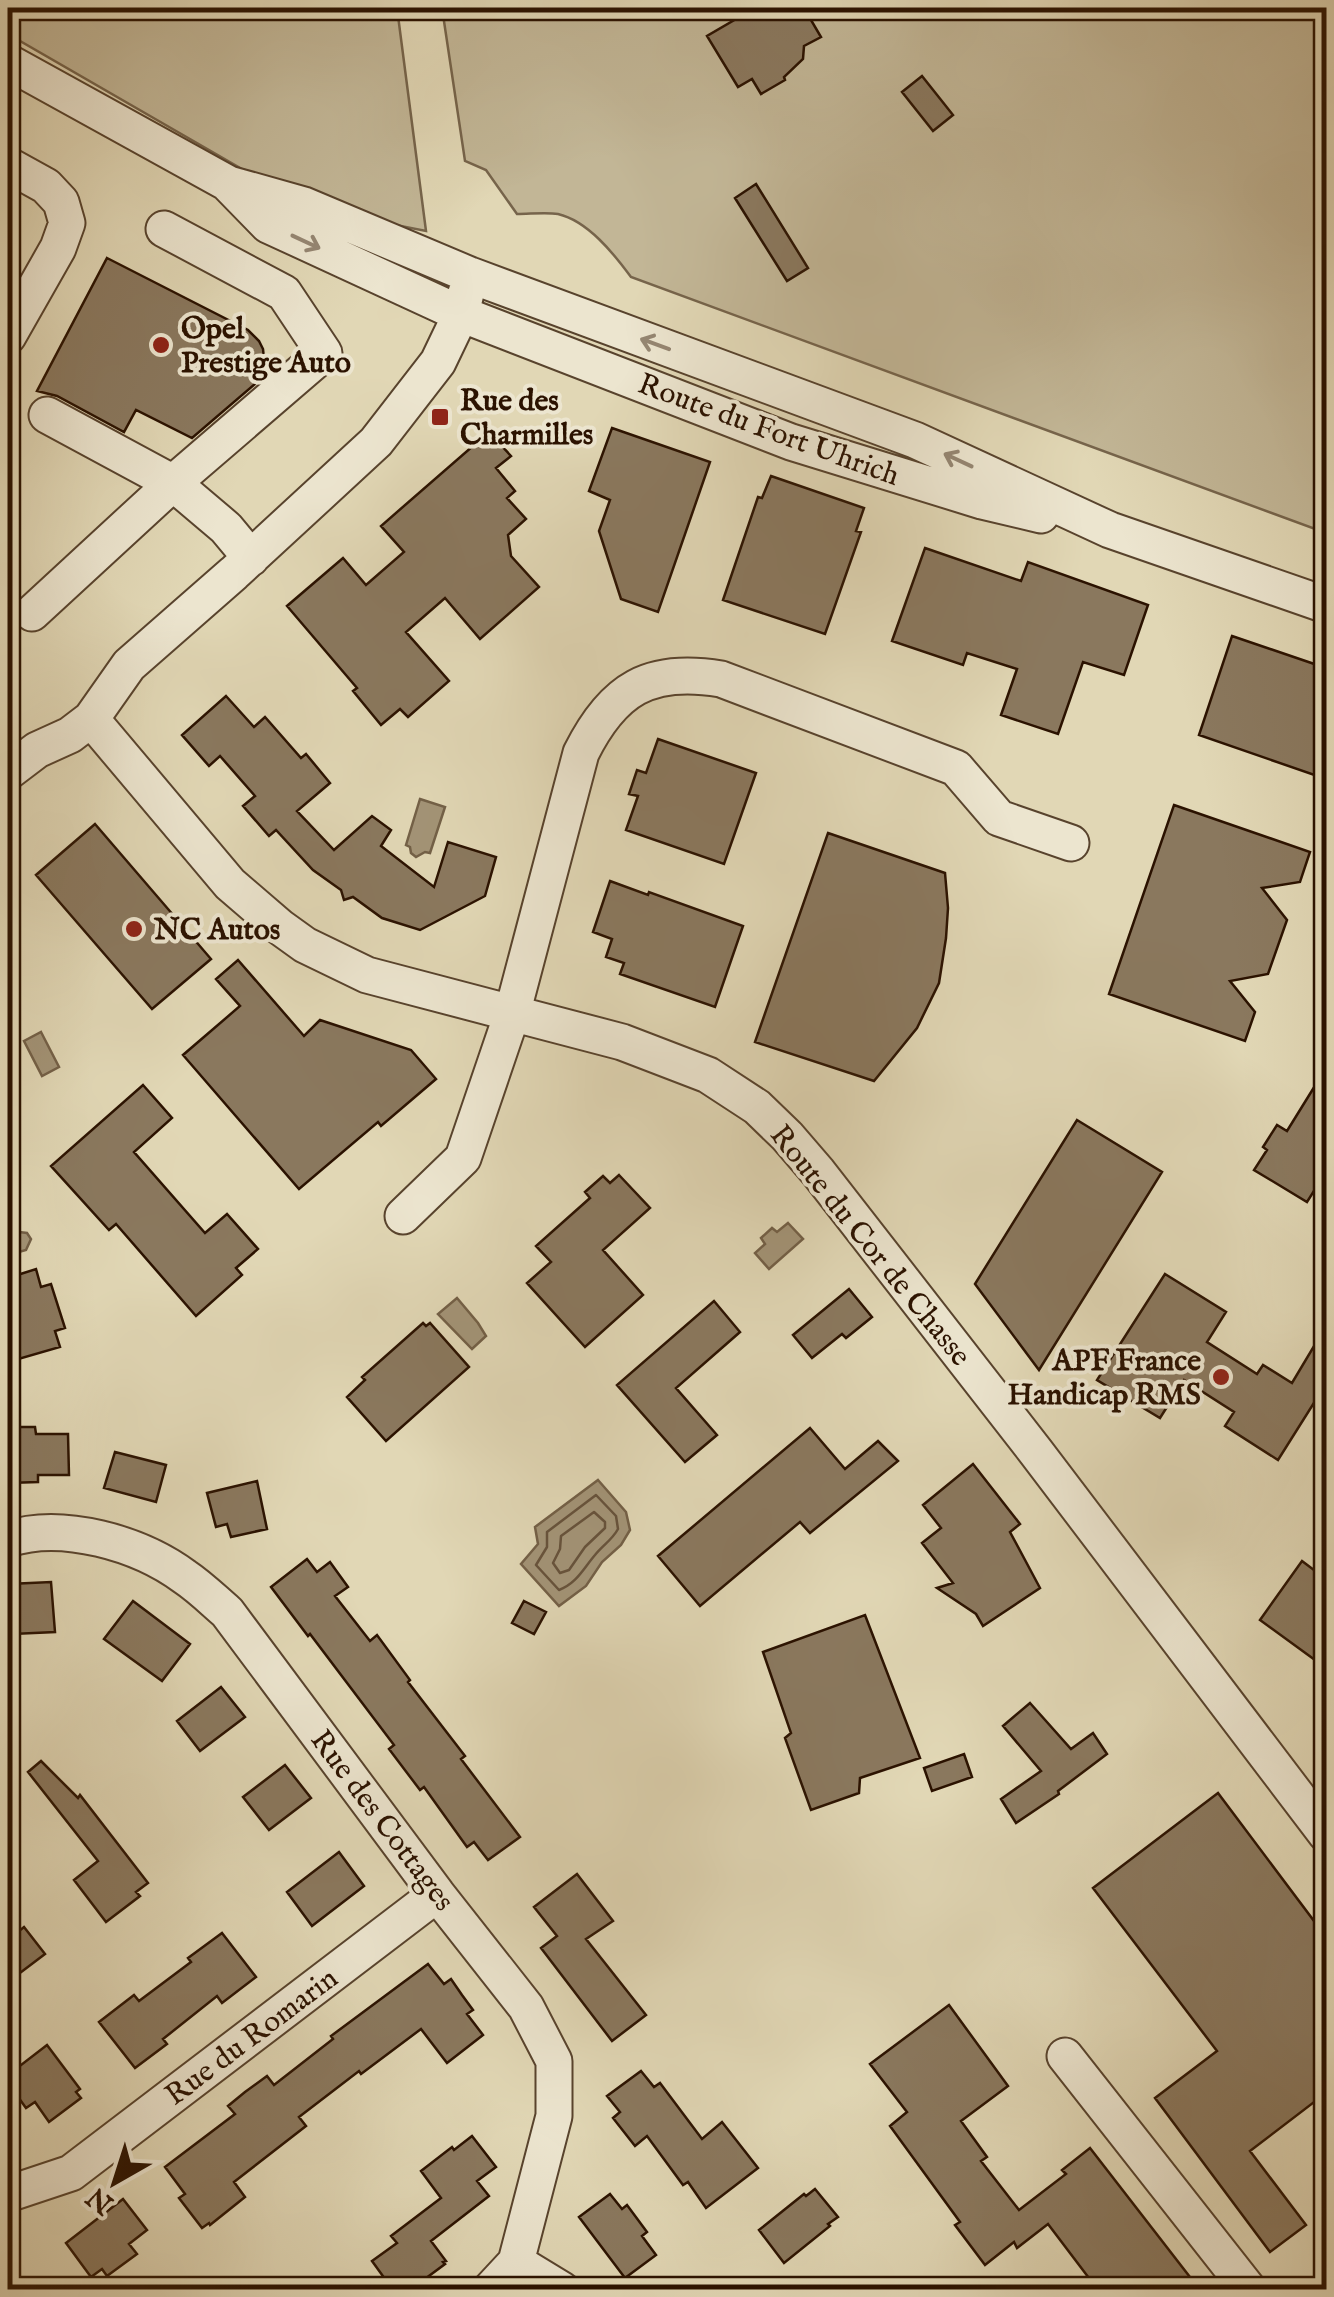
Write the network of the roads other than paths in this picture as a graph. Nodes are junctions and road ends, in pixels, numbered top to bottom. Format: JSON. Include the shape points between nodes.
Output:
{"nodes":[{"id":1,"x":8,"y":62,"type":"edge"},
{"id":2,"x":8,"y":166,"type":"edge"},
{"id":3,"x":229,"y":184,"type":"junction"},
{"id":4,"x":164,"y":229,"type":"dead end"},
{"id":5,"x":470,"y":275,"type":"junction"},
{"id":6,"x":461,"y":314,"type":"junction"},
{"id":7,"x":8,"y":336,"type":"edge"},
{"id":8,"x":47,"y":415,"type":"dead end"},
{"id":9,"x":174,"y":483,"type":"junction"},
{"id":10,"x":1110,"y":530,"type":"junction"},
{"id":11,"x":250,"y":558,"type":"junction"},
{"id":12,"x":1326,"y":606,"type":"edge"},
{"id":13,"x":32,"y":613,"type":"dead end"},
{"id":14,"x":90,"y":720,"type":"junction"},
{"id":15,"x":12,"y":761,"type":"edge"},
{"id":16,"x":1071,"y":842,"type":"dead end"},
{"id":17,"x":512,"y":1014,"type":"junction"},
{"id":18,"x":404,"y":1216,"type":"dead end"},
{"id":19,"x":8,"y":1539,"type":"edge"},
{"id":20,"x":1326,"y":1834,"type":"edge"},
{"id":21,"x":436,"y":1894,"type":"junction"},
{"id":22,"x":1065,"y":2056,"type":"dead end"},
{"id":23,"x":8,"y":2194,"type":"edge"},
{"id":24,"x":516,"y":2262,"type":"junction"},
{"id":25,"x":490,"y":2290,"type":"edge"},
{"id":26,"x":562,"y":2290,"type":"edge"},
{"id":27,"x":1250,"y":2290,"type":"edge"}],
"edges":[{"from":1,"to":3,"type":"street","name":"Route du Fort Uhrich"},
{"from":2,"to":7,"type":"street","via":[[46,186],[61,202],[66,223]]},
{"from":3,"to":5,"type":"street","name":"Route du Fort Uhrich","via":[[304,205]]},
{"from":3,"to":6,"type":"street","name":"Route du Fort Uhrich","one_way":true,"via":[[268,224]]},
{"from":4,"to":9,"type":"street","via":[[284,292],[324,353]]},
{"from":5,"to":6,"type":"street"},
{"from":10,"to":5,"type":"street","name":"Route du Fort Uhrich","one_way":true,"via":[[915,440]]},
{"from":6,"to":10,"type":"street","name":"Route du Fort Uhrich","via":[[791,442],[982,502]]},
{"from":6,"to":11,"type":"street","via":[[438,362],[376,442]]},
{"from":8,"to":9,"type":"street"},
{"from":9,"to":11,"type":"street"},
{"from":9,"to":13,"type":"street"},
{"from":10,"to":12,"type":"street","name":"Route du Fort Uhrich"},
{"from":11,"to":14,"type":"street","via":[[129,666]]},
{"from":14,"to":15,"type":"street"},
{"from":14,"to":17,"type":"street","name":"Route du Cor de Chasse","via":[[230,884],[306,945],[367,975]]},
{"from":16,"to":17,"type":"street","via":[[999,818],[956,768],[721,679],[655,680],[612,704],[581,752]]},
{"from":17,"to":18,"type":"street","via":[[464,1158]]},
{"from":17,"to":20,"type":"street","name":"Route du Cor de Chasse","via":[[622,1042],[708,1075],[787,1136]]},
{"from":19,"to":21,"type":"street","name":"Rue des Cottages","via":[[80,1534],[131,1548],[183,1575],[227,1612]]},
{"from":21,"to":23,"type":"street","name":"Rue du Romarin","via":[[71,2173]]},
{"from":21,"to":24,"type":"street","name":"Rue des Cottages","via":[[526,2007],[554,2061],[554,2116]]},
{"from":22,"to":27,"type":"street"},
{"from":24,"to":25,"type":"street","name":"Rue des Cottages"},
{"from":24,"to":26,"type":"street"}]}
